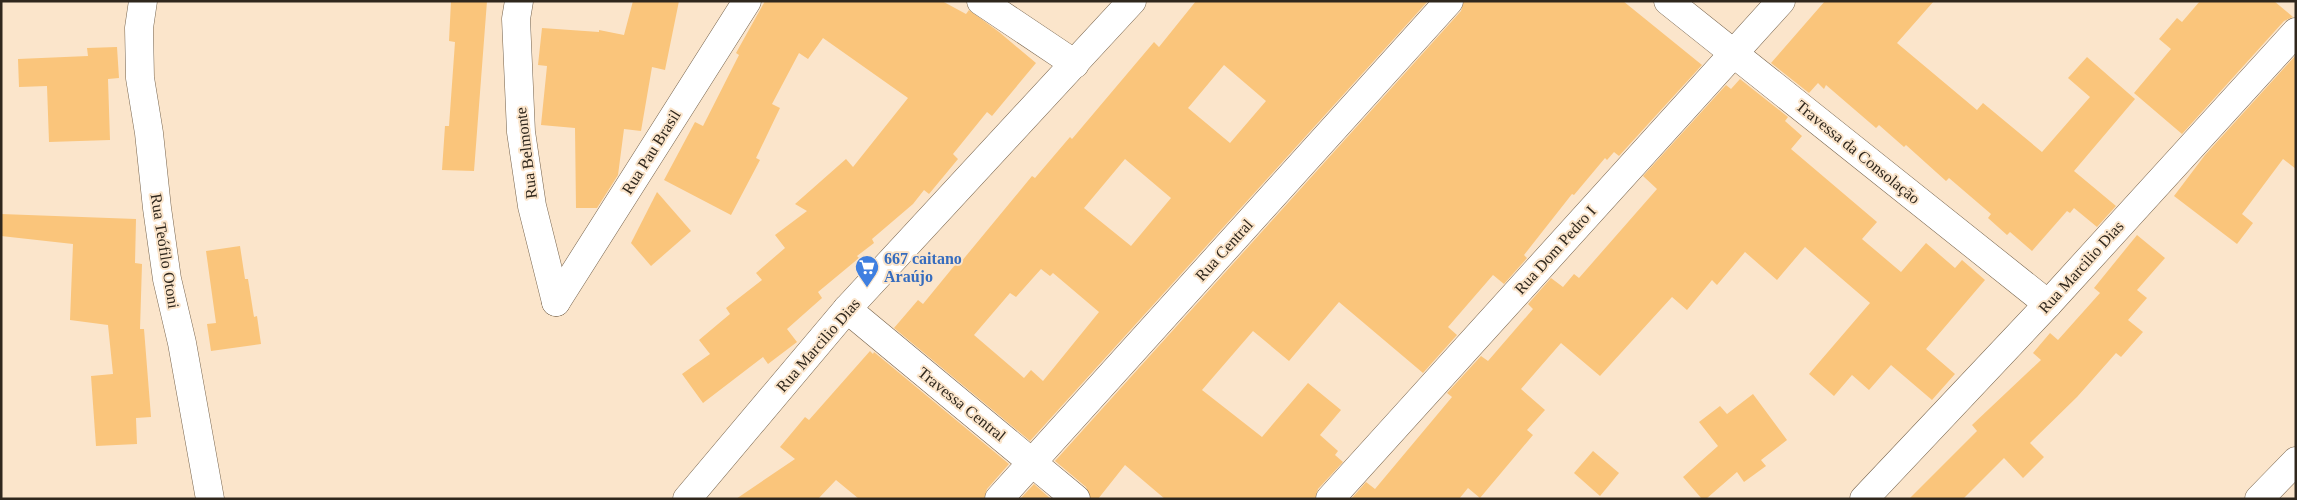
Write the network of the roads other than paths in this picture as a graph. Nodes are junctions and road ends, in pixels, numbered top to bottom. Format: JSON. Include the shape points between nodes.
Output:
{"nodes":[{"id":1,"x":143,"y":1,"type":"edge"},
{"id":2,"x":519,"y":1,"type":"edge"},
{"id":3,"x":747,"y":1,"type":"edge"},
{"id":4,"x":981,"y":1,"type":"edge"},
{"id":5,"x":1132,"y":1,"type":"edge"},
{"id":6,"x":1449,"y":1,"type":"edge"},
{"id":7,"x":1668,"y":1,"type":"edge"},
{"id":8,"x":1781,"y":1,"type":"edge"},
{"id":9,"x":2296,"y":32,"type":"edge"},
{"id":10,"x":1734,"y":52,"type":"junction"},
{"id":11,"x":1075,"y":64,"type":"junction"},
{"id":12,"x":556,"y":302,"type":"joint"},
{"id":13,"x":2048,"y":304,"type":"junction"},
{"id":14,"x":847,"y":310,"type":"junction"},
{"id":15,"x":2296,"y":460,"type":"edge"},
{"id":16,"x":1032,"y":461,"type":"junction"},
{"id":17,"x":210,"y":499,"type":"edge"},
{"id":18,"x":687,"y":499,"type":"edge"},
{"id":19,"x":999,"y":499,"type":"edge"},
{"id":20,"x":1076,"y":499,"type":"edge"},
{"id":21,"x":1330,"y":499,"type":"edge"},
{"id":22,"x":1864,"y":499,"type":"edge"},
{"id":23,"x":2259,"y":499,"type":"edge"}],
"edges":[{"from":1,"to":17,"type":"street","name":"Rua Teófilo Otoni","via":[[139,28],[140,78],[157,208],[167,279],[182,342]]},
{"from":2,"to":12,"type":"street","name":"Rua Belmonte","via":[[516,19],[521,132],[532,206]]},
{"from":3,"to":12,"type":"street","name":"Rua Pau Brasil"},
{"from":4,"to":11,"type":"street"},
{"from":5,"to":11,"type":"street","name":"Rua Marcilio Dias"},
{"from":6,"to":16,"type":"street","name":"Rua Central"},
{"from":7,"to":10,"type":"street","name":"Travessa da Consolação"},
{"from":8,"to":10,"type":"street","name":"Rua Dom Pedro I"},
{"from":9,"to":13,"type":"street","name":"Rua Marcilio Dias"},
{"from":10,"to":13,"type":"street","name":"Travessa da Consolação"},
{"from":10,"to":21,"type":"street","name":"Rua Dom Pedro I"},
{"from":11,"to":14,"type":"street","name":"Rua Marcilio Dias"},
{"from":13,"to":22,"type":"street","name":"Rua Marcilio Dias"},
{"from":14,"to":16,"type":"street","name":"Travessa Central"},
{"from":14,"to":18,"type":"street","name":"Rua Marcilio Dias"},
{"from":15,"to":23,"type":"street"},
{"from":16,"to":19,"type":"street","name":"Rua Central"},
{"from":16,"to":20,"type":"street","name":"Travessa Central"}]}
